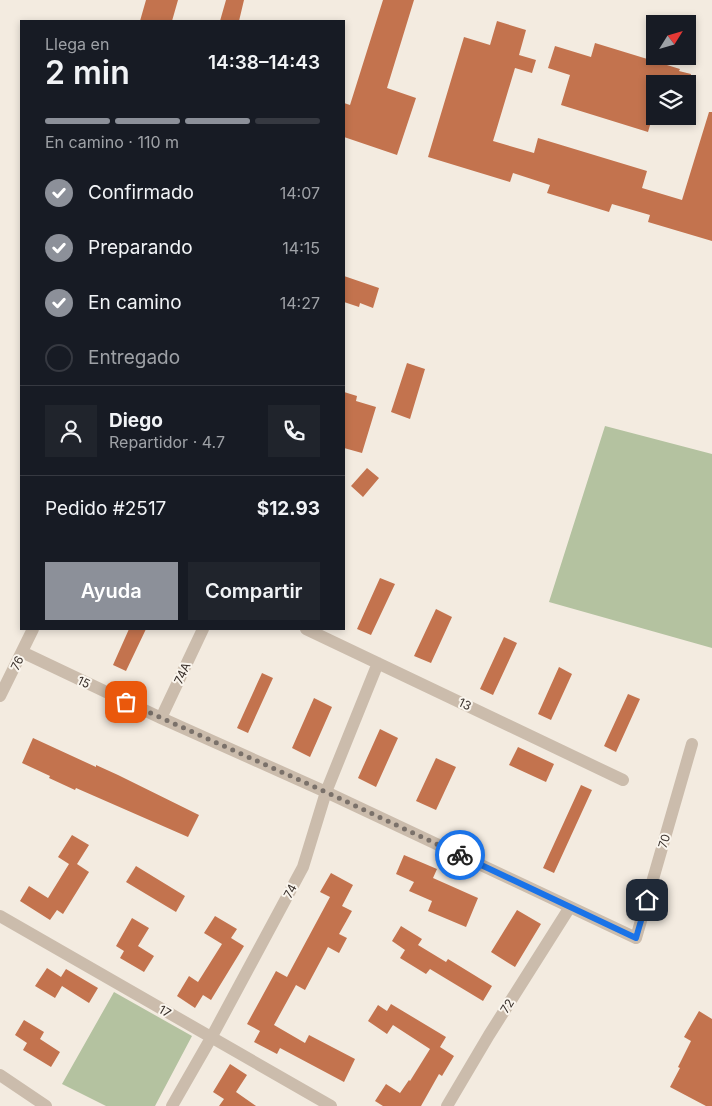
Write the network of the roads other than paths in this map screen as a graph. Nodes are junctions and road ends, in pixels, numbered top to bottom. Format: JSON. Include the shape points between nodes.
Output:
{"nodes":[{"id":1,"x":33,"y":630,"type":"edge"},
{"id":2,"x":203,"y":630,"type":"edge"},
{"id":3,"x":308,"y":630,"type":"edge"},
{"id":4,"x":22,"y":652,"type":"junction"},
{"id":5,"x":378,"y":663,"type":"junction"},
{"id":6,"x":0,"y":696,"type":"edge"},
{"id":7,"x":161,"y":718,"type":"junction"},
{"id":8,"x":692,"y":744,"type":"dead end"},
{"id":9,"x":623,"y":780,"type":"dead end"},
{"id":10,"x":326,"y":792,"type":"junction"},
{"id":11,"x":570,"y":907,"type":"junction"},
{"id":12,"x":0,"y":916,"type":"edge"},
{"id":13,"x":636,"y":938,"type":"joint"},
{"id":14,"x":211,"y":1038,"type":"junction"},
{"id":15,"x":0,"y":1075,"type":"edge"},
{"id":16,"x":45,"y":1106,"type":"edge"},
{"id":17,"x":172,"y":1106,"type":"edge"},
{"id":18,"x":331,"y":1106,"type":"edge"},
{"id":19,"x":447,"y":1106,"type":"edge"}],
"edges":[{"from":1,"to":4,"type":"street","name":"76"},
{"from":2,"to":7,"type":"street","name":"74A"},
{"from":3,"to":5,"type":"street","name":"13"},
{"from":4,"to":6,"type":"street","name":"76"},
{"from":4,"to":7,"type":"street","name":"15"},
{"from":5,"to":9,"type":"street","name":"13"},
{"from":5,"to":10,"type":"street","name":"74"},
{"from":7,"to":10,"type":"street","name":"15"},
{"from":8,"to":13,"type":"street","name":"70"},
{"from":10,"to":11,"type":"street","name":"15"},
{"from":10,"to":14,"type":"street","name":"74","via":[[303,867]]},
{"from":11,"to":13,"type":"street","name":"15"},
{"from":11,"to":19,"type":"street","name":"72"},
{"from":12,"to":14,"type":"street","name":"17"},
{"from":14,"to":17,"type":"street","name":"74"},
{"from":14,"to":18,"type":"street","name":"17"},
{"from":15,"to":16,"type":"street"}]}
